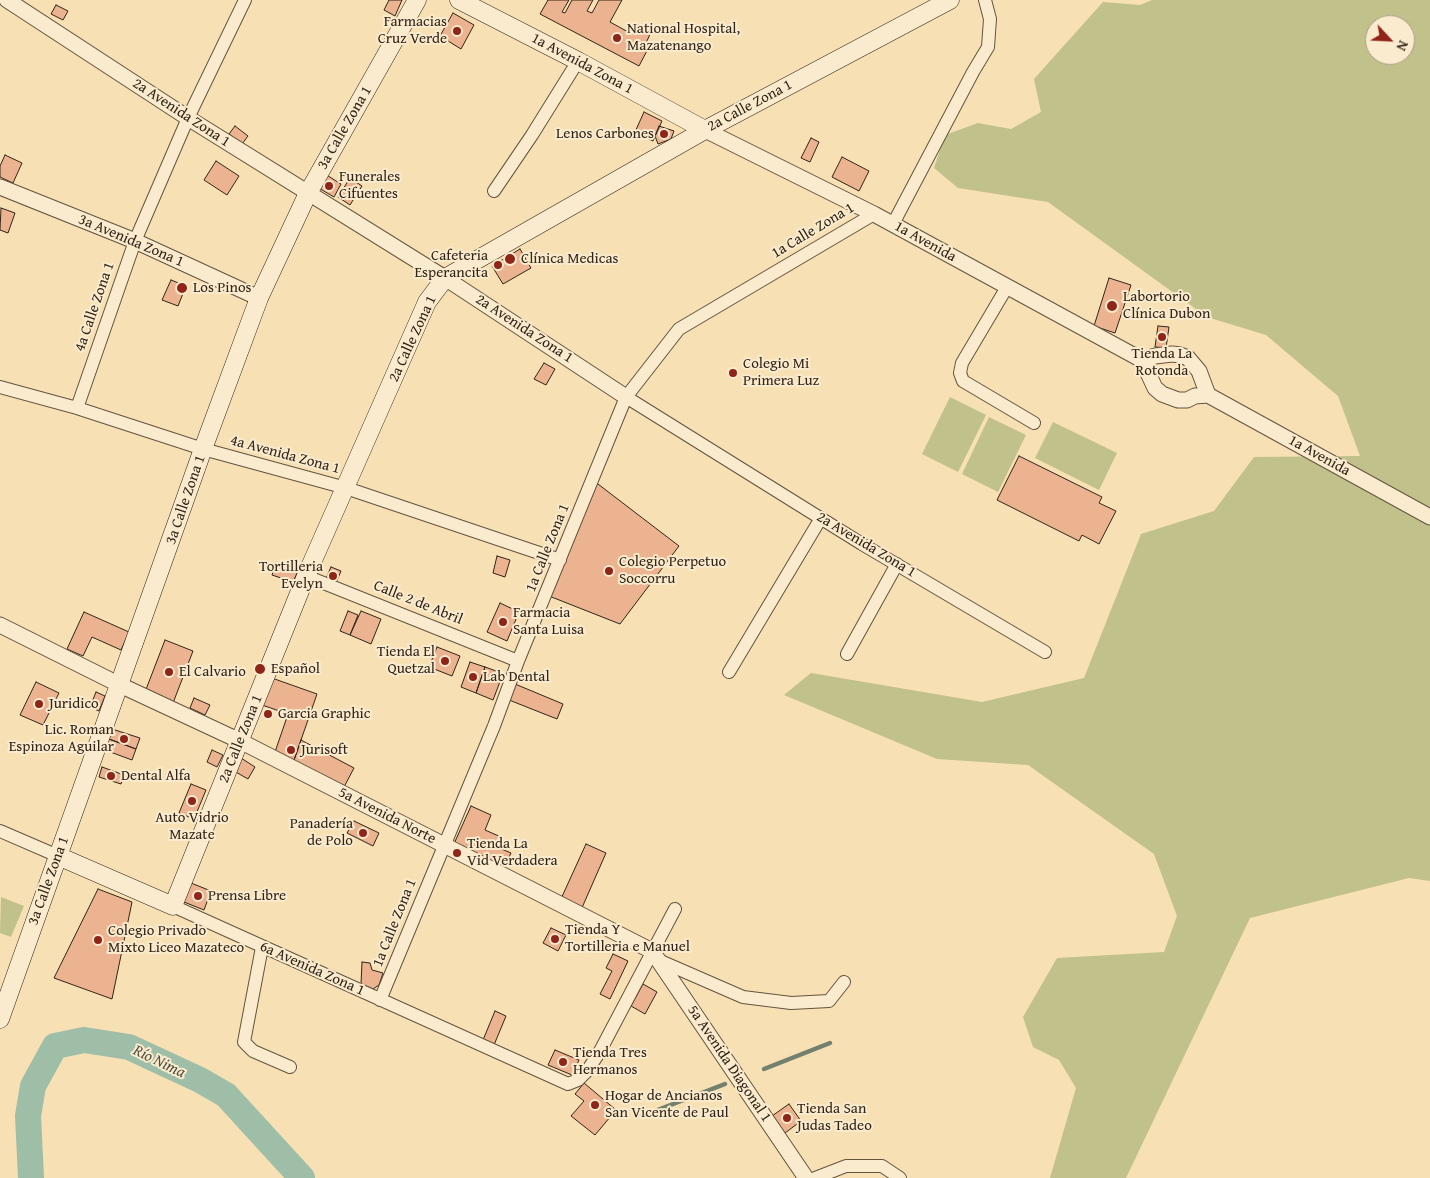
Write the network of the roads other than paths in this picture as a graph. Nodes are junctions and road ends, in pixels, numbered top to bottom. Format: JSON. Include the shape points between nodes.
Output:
{"nodes":[{"id":1,"x":7,"y":0,"type":"edge"},
{"id":2,"x":245,"y":0,"type":"edge"},
{"id":3,"x":417,"y":0,"type":"edge"},
{"id":4,"x":459,"y":0,"type":"edge"},
{"id":5,"x":950,"y":0,"type":"edge"},
{"id":6,"x":985,"y":0,"type":"edge"},
{"id":7,"x":578,"y":61,"type":"junction"},
{"id":8,"x":188,"y":118,"type":"junction"},
{"id":9,"x":705,"y":130,"type":"junction"},
{"id":10,"x":0,"y":188,"type":"edge"},
{"id":11,"x":494,"y":191,"type":"dead end"},
{"id":12,"x":308,"y":192,"type":"junction"},
{"id":13,"x":874,"y":214,"type":"junction"},
{"id":14,"x":893,"y":224,"type":"junction"},
{"id":15,"x":135,"y":241,"type":"junction"},
{"id":16,"x":445,"y":278,"type":"junction"},
{"id":17,"x":1007,"y":287,"type":"junction"},
{"id":18,"x":259,"y":298,"type":"junction"},
{"id":19,"x":1144,"y":364,"type":"junction"},
{"id":20,"x":0,"y":387,"type":"edge"},
{"id":21,"x":1208,"y":394,"type":"junction"},
{"id":22,"x":626,"y":397,"type":"junction"},
{"id":23,"x":77,"y":408,"type":"junction"},
{"id":24,"x":1034,"y":423,"type":"dead end"},
{"id":25,"x":203,"y":449,"type":"junction"},
{"id":26,"x":346,"y":488,"type":"junction"},
{"id":27,"x":1430,"y":517,"type":"edge"},
{"id":28,"x":821,"y":518,"type":"junction"},
{"id":29,"x":560,"y":560,"type":"junction"},
{"id":30,"x":898,"y":564,"type":"junction"},
{"id":31,"x":306,"y":576,"type":"junction"},
{"id":32,"x":0,"y":625,"type":"edge"},
{"id":33,"x":1044,"y":652,"type":"dead end"},
{"id":34,"x":847,"y":654,"type":"dead end"},
{"id":35,"x":518,"y":660,"type":"junction"},
{"id":36,"x":729,"y":672,"type":"dead end"},
{"id":37,"x":120,"y":685,"type":"junction"},
{"id":38,"x":240,"y":741,"type":"junction"},
{"id":39,"x":0,"y":832,"type":"edge"},
{"id":40,"x":444,"y":845,"type":"junction"},
{"id":41,"x":58,"y":856,"type":"junction"},
{"id":42,"x":173,"y":906,"type":"junction"},
{"id":43,"x":675,"y":909,"type":"dead end"},
{"id":44,"x":262,"y":947,"type":"junction"},
{"id":45,"x":655,"y":956,"type":"junction"},
{"id":46,"x":844,"y":982,"type":"dead end"},
{"id":47,"x":380,"y":1000,"type":"junction"},
{"id":48,"x":0,"y":1019,"type":"edge"},
{"id":49,"x":290,"y":1067,"type":"dead end"},
{"id":50,"x":806,"y":1178,"type":"edge"},
{"id":51,"x":815,"y":1178,"type":"edge"},
{"id":52,"x":900,"y":1178,"type":"edge"}],
"edges":[{"from":1,"to":8,"type":"street","name":"2a Avenida Zona 1"},
{"from":2,"to":8,"type":"street","name":"4a Calle Zona 1"},
{"from":3,"to":12,"type":"main road","name":"3a Calle Zona 1"},
{"from":4,"to":7,"type":"main road","name":"1a Avenida Zona 1"},
{"from":5,"to":9,"type":"main road","name":"2a Calle Zona 1"},
{"from":6,"to":14,"type":"street","via":[[990,18],[988,47]]},
{"from":7,"to":9,"type":"main road","name":"1a Avenida Zona 1"},
{"from":7,"to":11,"type":"street"},
{"from":8,"to":12,"type":"street","name":"2a Avenida Zona 1"},
{"from":8,"to":15,"type":"street","name":"4a Calle Zona 1"},
{"from":9,"to":13,"type":"street","name":"1a Avenida"},
{"from":9,"to":16,"type":"main road","name":"2a Calle Zona 1"},
{"from":10,"to":15,"type":"street","name":"3a Avenida Zona 1"},
{"from":12,"to":16,"type":"street","name":"2a Avenida Zona 1"},
{"from":12,"to":18,"type":"main road","name":"3a Calle Zona 1"},
{"from":13,"to":14,"type":"street","name":"1a Avenida"},
{"from":13,"to":22,"type":"street","name":"1a Calle Zona 1","via":[[679,329]]},
{"from":14,"to":17,"type":"street","name":"1a Avenida"},
{"from":15,"to":18,"type":"street","name":"3a Avenida Zona 1"},
{"from":15,"to":23,"type":"street","name":"4a Calle Zona 1"},
{"from":16,"to":22,"type":"street","name":"2a Avenida Zona 1"},
{"from":16,"to":26,"type":"main road","name":"2a Calle Zona 1","via":[[427,302]]},
{"from":17,"to":19,"type":"street","name":"1a Avenida"},
{"from":17,"to":24,"type":"street","via":[[962,363],[960,373],[963,381]]},
{"from":18,"to":25,"type":"main road","name":"3a Calle Zona 1"},
{"from":19,"to":21,"type":"street","via":[[1155,388],[1170,398],[1187,400]]},
{"from":19,"to":21,"type":"street","via":[[1155,356],[1172,354],[1188,358],[1200,371]]},
{"from":20,"to":23,"type":"street","name":"4a Avenida Zona 1"},
{"from":21,"to":27,"type":"street","name":"1a Avenida"},
{"from":22,"to":28,"type":"street","name":"2a Avenida Zona 1"},
{"from":22,"to":29,"type":"street","name":"1a Calle Zona 1"},
{"from":23,"to":25,"type":"street","name":"4a Avenida Zona 1"},
{"from":25,"to":26,"type":"street","name":"4a Avenida Zona 1"},
{"from":25,"to":37,"type":"main road","name":"3a Calle Zona 1"},
{"from":26,"to":29,"type":"street","name":"4a Avenida Zona 1"},
{"from":26,"to":31,"type":"main road","name":"2a Calle Zona 1"},
{"from":28,"to":30,"type":"street","name":"2a Avenida Zona 1"},
{"from":28,"to":36,"type":"street"},
{"from":29,"to":35,"type":"street","name":"1a Calle Zona 1"},
{"from":30,"to":33,"type":"street","name":"2a Avenida Zona 1"},
{"from":30,"to":34,"type":"street"},
{"from":31,"to":35,"type":"street","name":"Calle 2 de Abril"},
{"from":31,"to":38,"type":"main road","name":"2a Calle Zona 1"},
{"from":32,"to":37,"type":"street","name":"5a Avenida Norte"},
{"from":35,"to":40,"type":"street","name":"1a Calle Zona 1"},
{"from":37,"to":38,"type":"street","name":"5a Avenida Norte"},
{"from":37,"to":41,"type":"main road","name":"3a Calle Zona 1"},
{"from":38,"to":40,"type":"street","name":"5a Avenida Norte"},
{"from":38,"to":42,"type":"main road","name":"2a Calle Zona 1"},
{"from":39,"to":41,"type":"street","name":"6a Avenida Zona 1"},
{"from":40,"to":45,"type":"street","name":"5a Avenida Norte"},
{"from":40,"to":47,"type":"street","name":"1a Calle Zona 1"},
{"from":41,"to":42,"type":"main road","name":"6a Avenida Zona 1"},
{"from":41,"to":48,"type":"main road","name":"3a Calle Zona 1"},
{"from":42,"to":44,"type":"street","name":"6a Avenida Zona 1"},
{"from":43,"to":45,"type":"street"},
{"from":44,"to":47,"type":"street","name":"6a Avenida Zona 1"},
{"from":44,"to":49,"type":"street","via":[[244,1042],[253,1051]]},
{"from":45,"to":46,"type":"street","via":[[743,997],[790,1003],[829,1000]]},
{"from":45,"to":47,"type":"street","name":"6a Avenida Zona 1","via":[[599,1053],[578,1080],[568,1084]]},
{"from":45,"to":50,"type":"street","name":"5a Avenida Diagonal 1"},
{"from":51,"to":52,"type":"street","via":[[846,1166],[882,1166]]}]}
